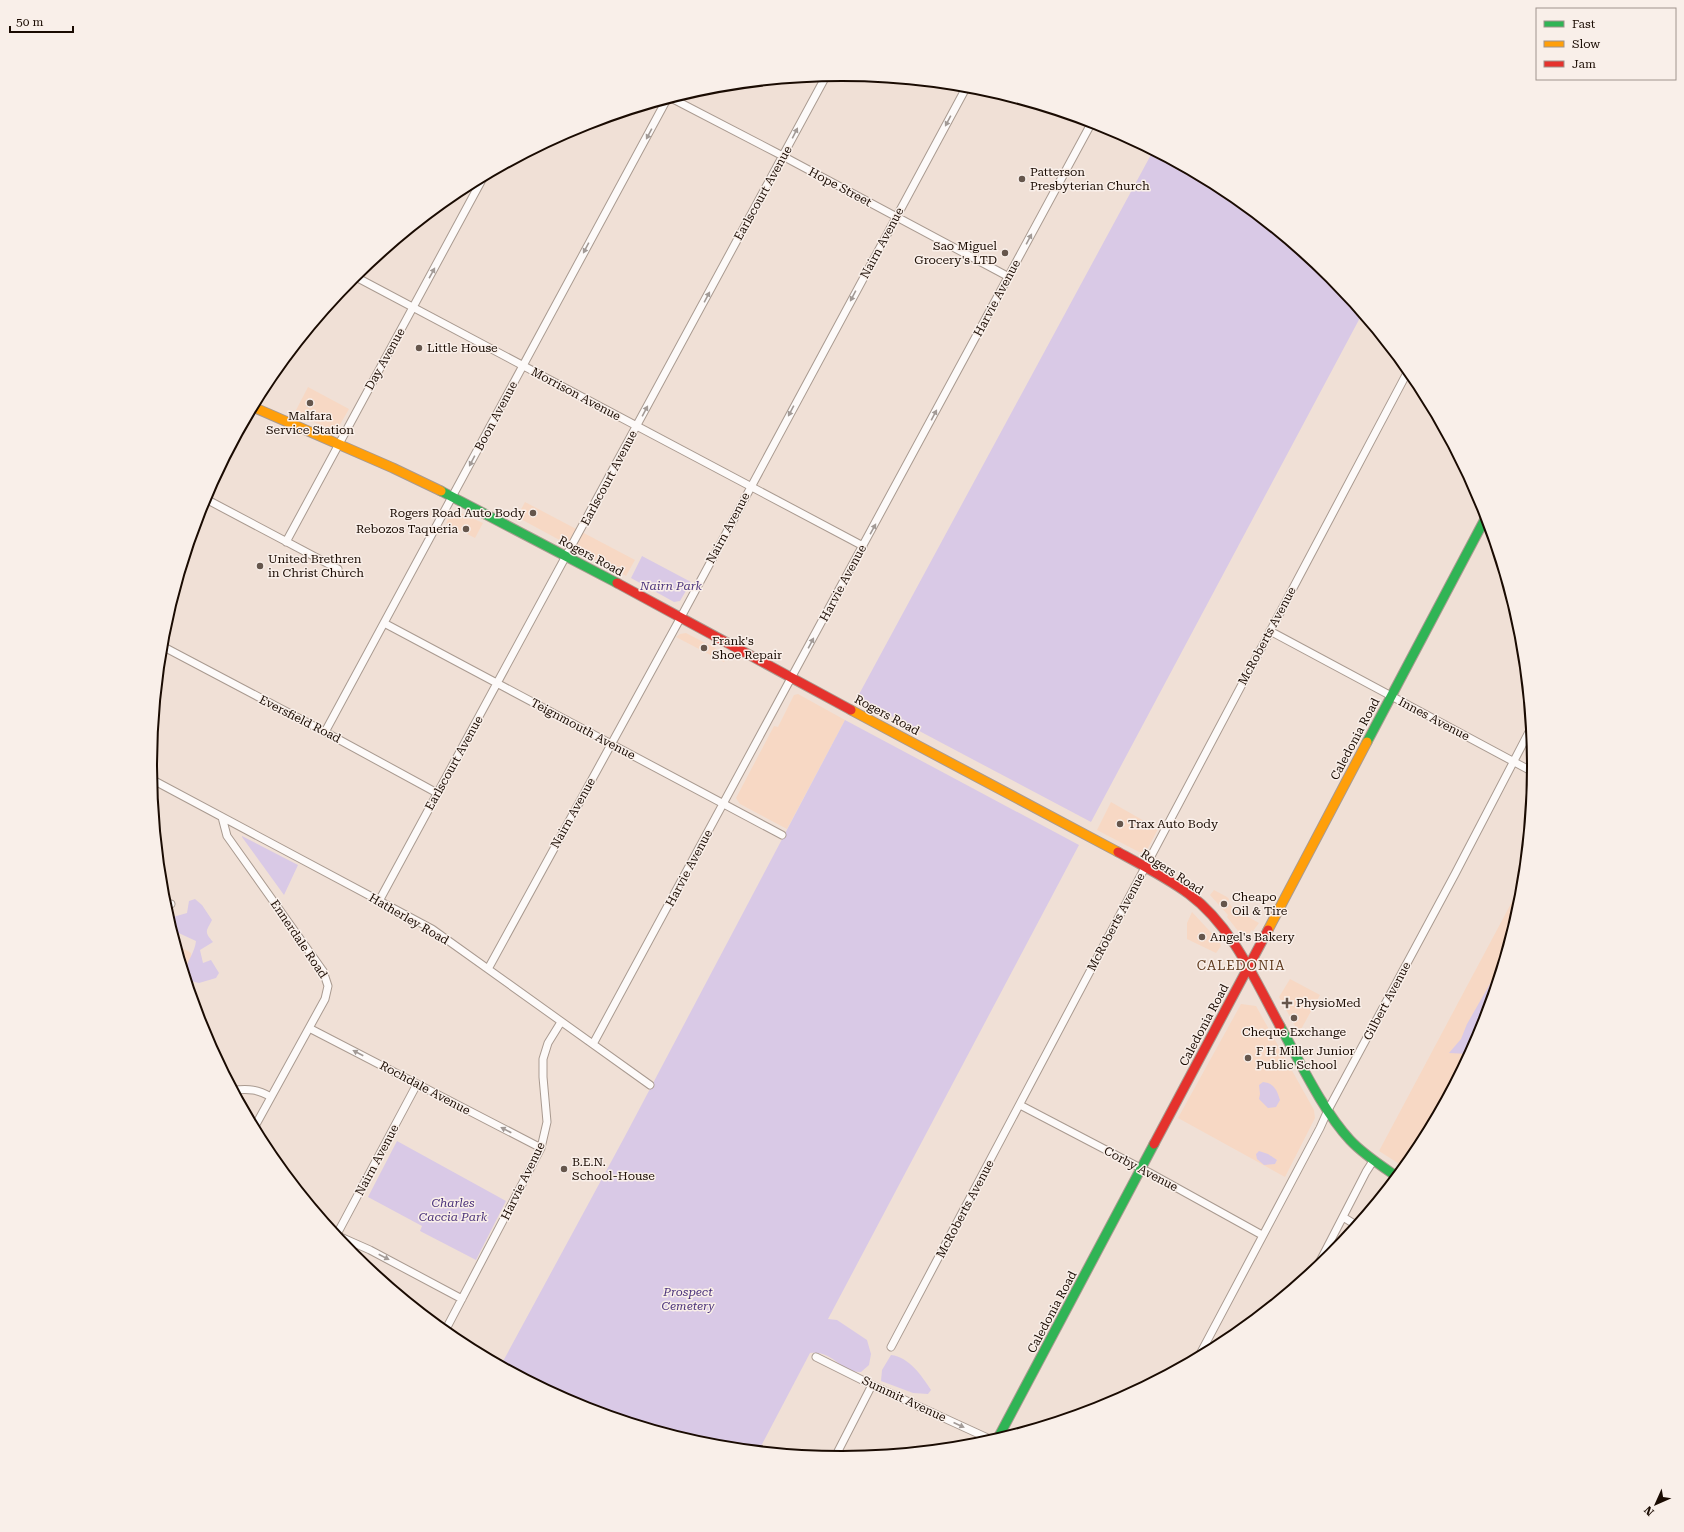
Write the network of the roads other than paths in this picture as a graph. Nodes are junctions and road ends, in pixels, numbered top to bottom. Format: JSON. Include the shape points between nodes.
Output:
{"nodes":[{"id":1,"x":823,"y":81,"type":"edge"},
{"id":2,"x":964,"y":92,"type":"edge"},
{"id":3,"x":678,"y":101,"type":"edge"},
{"id":4,"x":664,"y":104,"type":"edge"},
{"id":5,"x":1089,"y":127,"type":"edge"},
{"id":6,"x":784,"y":156,"type":"junction"},
{"id":7,"x":479,"y":185,"type":"edge"},
{"id":8,"x":896,"y":217,"type":"junction"},
{"id":9,"x":1009,"y":277,"type":"junction"},
{"id":10,"x":361,"y":279,"type":"edge"},
{"id":11,"x":413,"y":307,"type":"junction"},
{"id":12,"x":523,"y":366,"type":"junction"},
{"id":13,"x":1405,"y":376,"type":"edge"},
{"id":14,"x":258,"y":409,"type":"edge"},
{"id":15,"x":637,"y":426,"type":"junction"},
{"id":16,"x":339,"y":444,"type":"junction"},
{"id":17,"x":750,"y":487,"type":"junction"},
{"id":18,"x":452,"y":497,"type":"junction"},
{"id":19,"x":210,"y":501,"type":"edge"},
{"id":20,"x":1482,"y":524,"type":"edge"},
{"id":21,"x":286,"y":542,"type":"junction"},
{"id":22,"x":863,"y":546,"type":"junction"},
{"id":23,"x":566,"y":556,"type":"junction"},
{"id":24,"x":338,"y":569,"type":"dead end"},
{"id":25,"x":681,"y":617,"type":"junction"},
{"id":26,"x":384,"y":623,"type":"junction"},
{"id":27,"x":1270,"y":631,"type":"junction"},
{"id":28,"x":167,"y":649,"type":"edge"},
{"id":29,"x":793,"y":678,"type":"junction"},
{"id":30,"x":497,"y":683,"type":"junction"},
{"id":31,"x":1391,"y":696,"type":"junction"},
{"id":32,"x":325,"y":732,"type":"junction"},
{"id":33,"x":1526,"y":737,"type":"edge"},
{"id":34,"x":611,"y":743,"type":"junction"},
{"id":35,"x":1514,"y":761,"type":"junction"},
{"id":36,"x":1527,"y":768,"type":"edge"},
{"id":37,"x":157,"y":782,"type":"edge"},
{"id":38,"x":437,"y":793,"type":"junction"},
{"id":39,"x":724,"y":804,"type":"junction"},
{"id":40,"x":222,"y":817,"type":"junction"},
{"id":41,"x":782,"y":835,"type":"dead end"},
{"id":42,"x":1145,"y":867,"type":"junction"},
{"id":43,"x":379,"y":901,"type":"junction"},
{"id":44,"x":1248,"y":968,"type":"junction"},
{"id":45,"x":488,"y":969,"type":"junction"},
{"id":46,"x":561,"y":1022,"type":"junction"},
{"id":47,"x":309,"y":1028,"type":"junction"},
{"id":48,"x":593,"y":1044,"type":"junction"},
{"id":49,"x":417,"y":1084,"type":"junction"},
{"id":50,"x":650,"y":1085,"type":"dead end"},
{"id":51,"x":239,"y":1090,"type":"edge"},
{"id":52,"x":271,"y":1097,"type":"junction"},
{"id":53,"x":1020,"y":1105,"type":"junction"},
{"id":54,"x":1328,"y":1110,"type":"junction"},
{"id":55,"x":257,"y":1122,"type":"edge"},
{"id":56,"x":541,"y":1148,"type":"junction"},
{"id":57,"x":1373,"y":1161,"type":"junction"},
{"id":58,"x":1142,"y":1168,"type":"junction"},
{"id":59,"x":1392,"y":1173,"type":"edge"},
{"id":60,"x":1343,"y":1217,"type":"junction"},
{"id":61,"x":1352,"y":1223,"type":"edge"},
{"id":62,"x":339,"y":1230,"type":"edge"},
{"id":63,"x":1262,"y":1235,"type":"junction"},
{"id":64,"x":350,"y":1242,"type":"edge"},
{"id":65,"x":1326,"y":1250,"type":"edge"},
{"id":66,"x":462,"y":1300,"type":"junction"},
{"id":67,"x":449,"y":1327,"type":"edge"},
{"id":68,"x":891,"y":1347,"type":"dead end"},
{"id":69,"x":1203,"y":1348,"type":"edge"},
{"id":70,"x":816,"y":1357,"type":"dead end"},
{"id":71,"x":872,"y":1385,"type":"junction"},
{"id":72,"x":1001,"y":1432,"type":"edge"},
{"id":73,"x":984,"y":1436,"type":"edge"},
{"id":74,"x":838,"y":1451,"type":"edge"}],
"edges":[{"from":6,"to":1,"type":"street","name":"Earlscourt Avenue","one_way":true},
{"from":2,"to":8,"type":"street","name":"Nairn Avenue","one_way":true},
{"from":3,"to":6,"type":"street","name":"Hope Street"},
{"from":4,"to":12,"type":"street","name":"Boon Avenue","one_way":true},
{"from":9,"to":5,"type":"street","name":"Harvie Avenue","one_way":true},
{"from":6,"to":8,"type":"street","name":"Hope Street"},
{"from":15,"to":6,"type":"street","name":"Earlscourt Avenue","one_way":true},
{"from":11,"to":7,"type":"street","name":"Day Avenue","one_way":true},
{"from":8,"to":9,"type":"street","name":"Hope Street"},
{"from":8,"to":17,"type":"street","name":"Nairn Avenue","one_way":true},
{"from":22,"to":9,"type":"street","name":"Harvie Avenue","one_way":true},
{"from":10,"to":11,"type":"street","name":"Morrison Avenue"},
{"from":11,"to":12,"type":"street","name":"Morrison Avenue"},
{"from":11,"to":16,"type":"street","name":"Day Avenue"},
{"from":12,"to":15,"type":"street","name":"Morrison Avenue"},
{"from":12,"to":18,"type":"street","name":"Boon Avenue","one_way":true},
{"from":13,"to":27,"type":"street","name":"McRoberts Avenue"},
{"from":14,"to":16,"type":"street","name":"Rogers Road"},
{"from":15,"to":17,"type":"street","name":"Morrison Avenue"},
{"from":15,"to":23,"type":"street","name":"Earlscourt Avenue"},
{"from":16,"to":18,"type":"street","name":"Rogers Road"},
{"from":16,"to":21,"type":"street","name":"Day Avenue"},
{"from":17,"to":22,"type":"street","name":"Morrison Avenue"},
{"from":17,"to":25,"type":"street","name":"Nairn Avenue"},
{"from":18,"to":23,"type":"street","name":"Rogers Road"},
{"from":18,"to":26,"type":"street","name":"Boon Avenue"},
{"from":19,"to":21,"type":"street"},
{"from":20,"to":31,"type":"street","name":"Caledonia Road"},
{"from":21,"to":24,"type":"street"},
{"from":29,"to":22,"type":"street","name":"Harvie Avenue","one_way":true},
{"from":23,"to":25,"type":"street","name":"Rogers Road"},
{"from":23,"to":30,"type":"street","name":"Earlscourt Avenue"},
{"from":25,"to":29,"type":"street","name":"Rogers Road"},
{"from":25,"to":34,"type":"street","name":"Nairn Avenue"},
{"from":26,"to":30,"type":"street","name":"Teignmouth Avenue"},
{"from":26,"to":32,"type":"street","name":"Boon Avenue"},
{"from":27,"to":31,"type":"street","name":"Innes Avenue"},
{"from":27,"to":42,"type":"street","name":"McRoberts Avenue"},
{"from":28,"to":32,"type":"street","name":"Eversfield Road"},
{"from":29,"to":39,"type":"street","name":"Harvie Avenue"},
{"from":29,"to":42,"type":"street","name":"Rogers Road"},
{"from":30,"to":34,"type":"street","name":"Teignmouth Avenue"},
{"from":30,"to":38,"type":"street","name":"Earlscourt Avenue"},
{"from":31,"to":35,"type":"street","name":"Innes Avenue"},
{"from":31,"to":44,"type":"street","name":"Caledonia Road"},
{"from":32,"to":38,"type":"street","name":"Eversfield Road"},
{"from":33,"to":35,"type":"street","name":"Gilbert Avenue"},
{"from":34,"to":39,"type":"street","name":"Teignmouth Avenue"},
{"from":34,"to":45,"type":"street","name":"Nairn Avenue"},
{"from":35,"to":36,"type":"street","name":"Innes Avenue"},
{"from":35,"to":54,"type":"street","name":"Gilbert Avenue"},
{"from":37,"to":40,"type":"street","name":"Hatherley Road"},
{"from":38,"to":43,"type":"street","name":"Earlscourt Avenue"},
{"from":39,"to":41,"type":"street","name":"Teignmouth Avenue"},
{"from":39,"to":48,"type":"street","name":"Harvie Avenue"},
{"from":40,"to":43,"type":"street","name":"Hatherley Road"},
{"from":40,"to":47,"type":"street","name":"Ennerdale Road","via":[[228,836],[327,979],[325,999]]},
{"from":42,"to":44,"type":"street","name":"Rogers Road","via":[[1205,908],[1227,933]]},
{"from":42,"to":53,"type":"street","name":"McRoberts Avenue"},
{"from":43,"to":45,"type":"street","name":"Hatherley Road","via":[[432,929]]},
{"from":44,"to":54,"type":"street","name":"Rogers Road"},
{"from":44,"to":58,"type":"street","name":"Caledonia Road"},
{"from":45,"to":46,"type":"street","name":"Hatherley Road"},
{"from":46,"to":48,"type":"street","name":"Hatherley Road"},
{"from":46,"to":56,"type":"street","name":"Harvie Avenue","via":[[548,1043],[543,1059],[547,1122]]},
{"from":49,"to":47,"type":"street","name":"Rochdale Avenue","one_way":true},
{"from":47,"to":52,"type":"street","name":"Ennerdale Road"},
{"from":48,"to":50,"type":"street","name":"Hatherley Road"},
{"from":56,"to":49,"type":"street","name":"Rochdale Avenue","one_way":true},
{"from":49,"to":62,"type":"street","name":"Nairn Avenue"},
{"from":51,"to":52,"type":"street","via":[[250,1089]]},
{"from":52,"to":55,"type":"street","name":"Ennerdale Road"},
{"from":53,"to":58,"type":"street","name":"Corby Avenue"},
{"from":53,"to":68,"type":"street","name":"McRoberts Avenue"},
{"from":54,"to":57,"type":"street","name":"Rogers Road","via":[[1350,1140]]},
{"from":54,"to":63,"type":"street","name":"Gilbert Avenue"},
{"from":56,"to":66,"type":"street","name":"Harvie Avenue"},
{"from":57,"to":59,"type":"street","name":"Rogers Road"},
{"from":57,"to":60,"type":"street"},
{"from":58,"to":63,"type":"street","name":"Corby Avenue"},
{"from":58,"to":72,"type":"street","name":"Caledonia Road"},
{"from":60,"to":61,"type":"street"},
{"from":60,"to":65,"type":"street"},
{"from":63,"to":69,"type":"street","name":"Gilbert Avenue"},
{"from":64,"to":66,"type":"street","one_way":true},
{"from":66,"to":67,"type":"street","name":"Harvie Avenue"},
{"from":70,"to":71,"type":"street","name":"Summit Avenue"},
{"from":71,"to":73,"type":"street","name":"Summit Avenue","one_way":true},
{"from":71,"to":74,"type":"street"}]}
